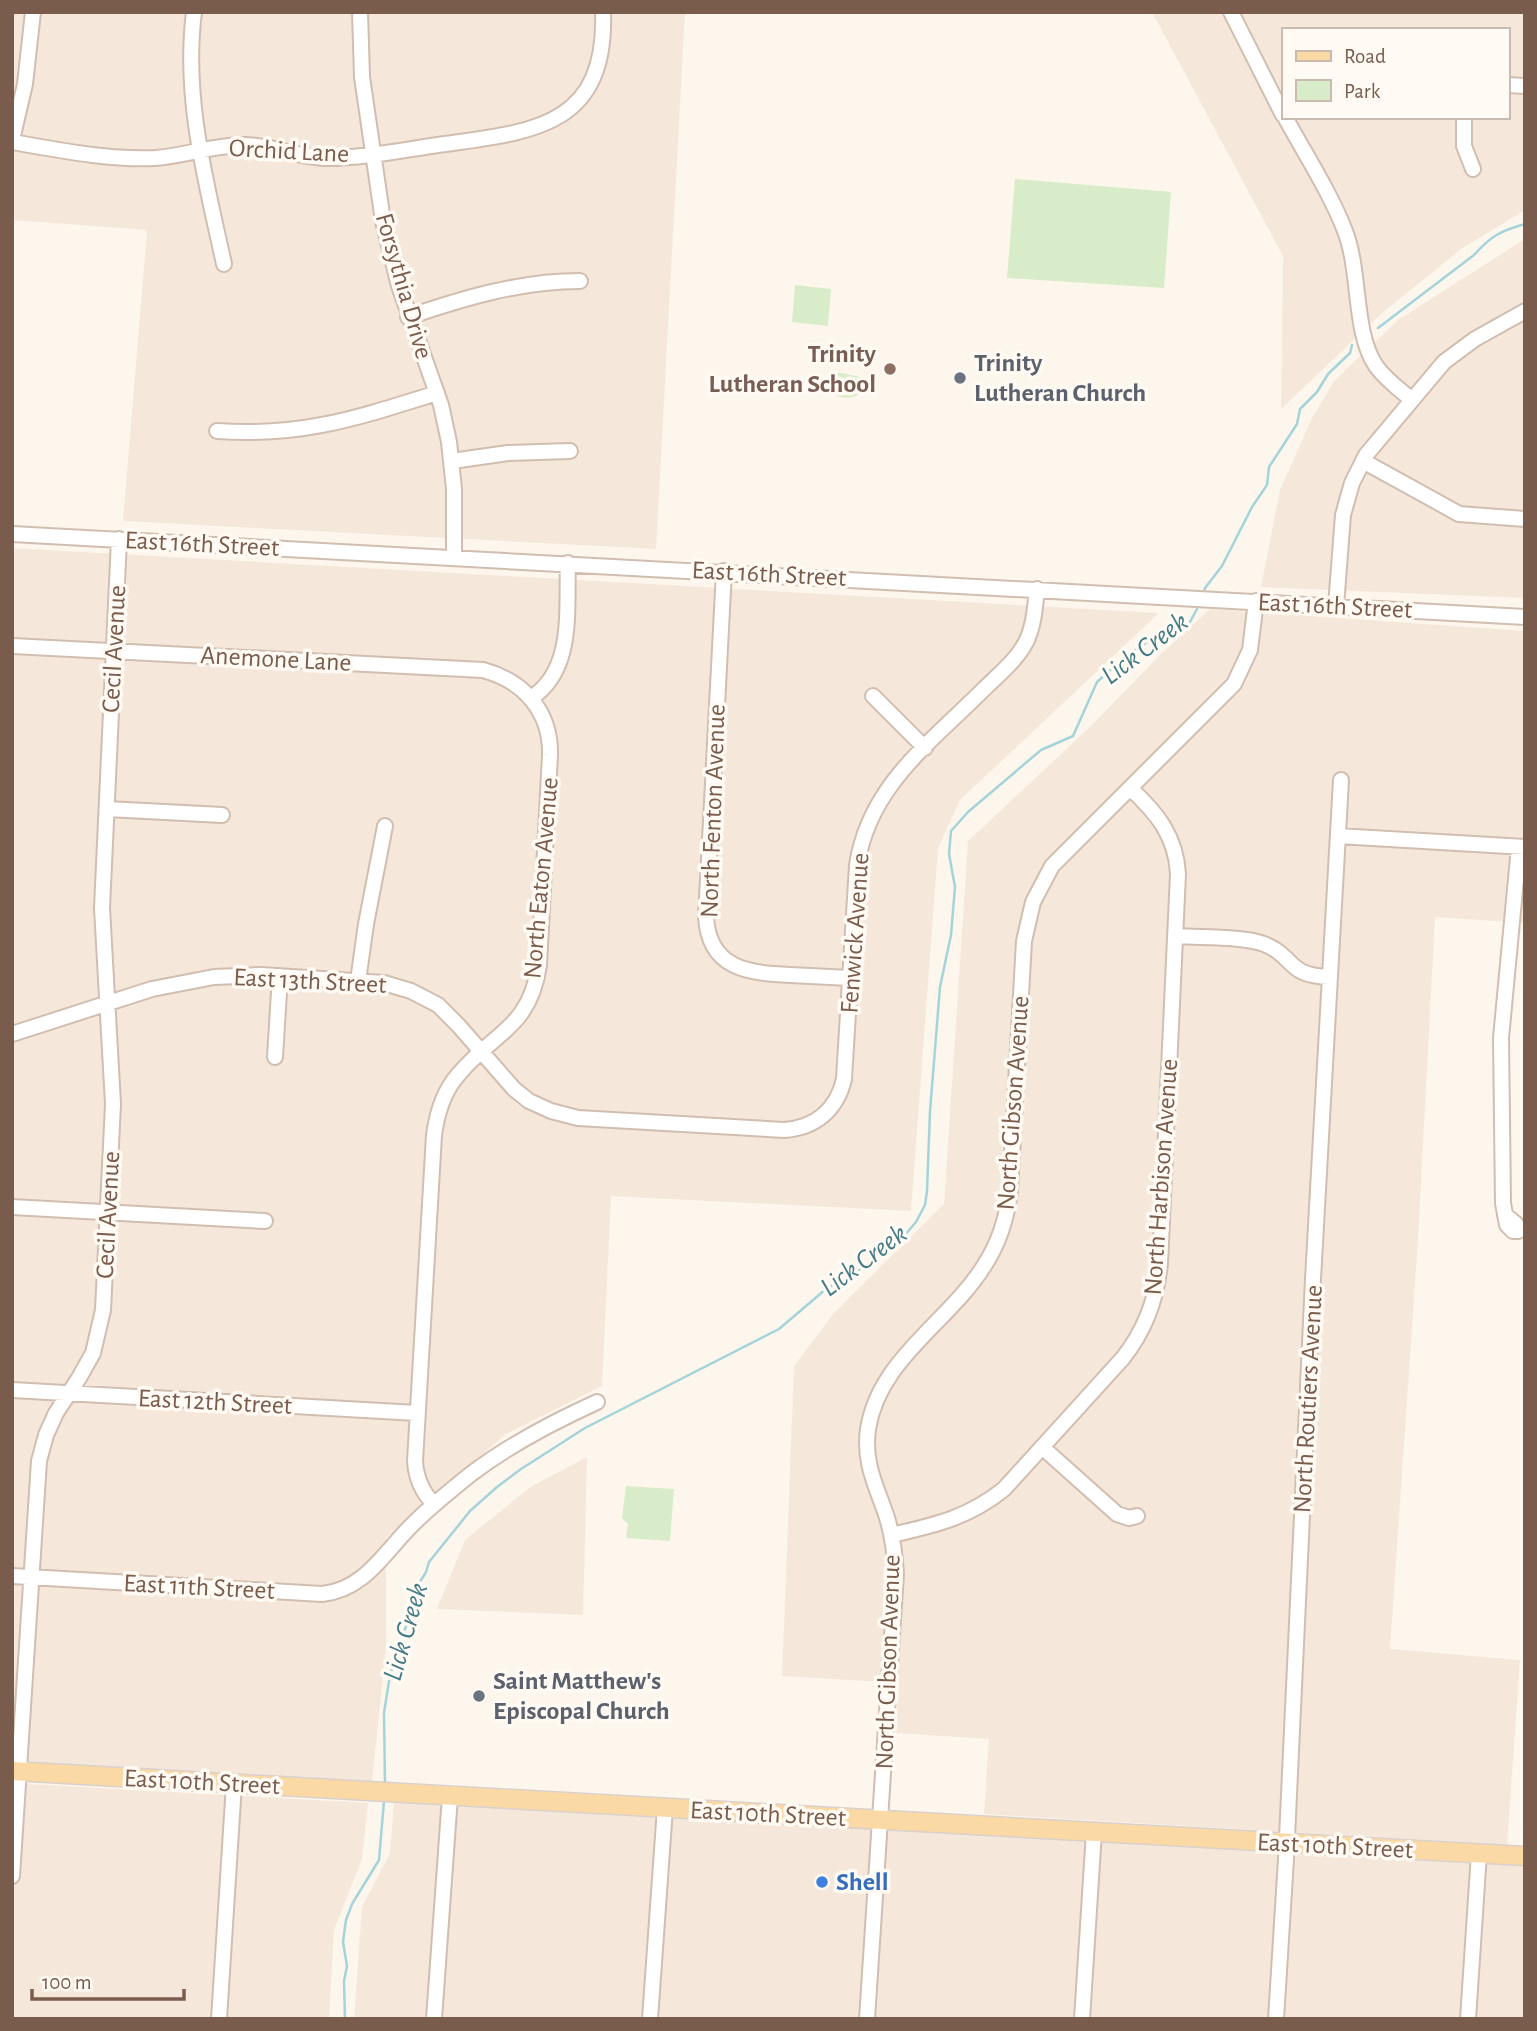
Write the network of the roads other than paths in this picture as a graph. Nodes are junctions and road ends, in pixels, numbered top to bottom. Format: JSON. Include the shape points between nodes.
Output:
{"nodes":[{"id":1,"x":33,"y":12,"type":"edge"},
{"id":2,"x":194,"y":12,"type":"edge"},
{"id":3,"x":360,"y":12,"type":"edge"},
{"id":4,"x":603,"y":12,"type":"edge"},
{"id":5,"x":1231,"y":12,"type":"edge"},
{"id":6,"x":1282,"y":108,"type":"edge"},
{"id":7,"x":1288,"y":119,"type":"edge"},
{"id":8,"x":1464,"y":119,"type":"edge"},
{"id":9,"x":12,"y":141,"type":"edge"},
{"id":10,"x":200,"y":150,"type":"junction"},
{"id":11,"x":372,"y":154,"type":"junction"},
{"id":12,"x":1473,"y":169,"type":"dead end"},
{"id":13,"x":224,"y":264,"type":"dead end"},
{"id":14,"x":580,"y":281,"type":"dead end"},
{"id":15,"x":1525,"y":311,"type":"edge"},
{"id":16,"x":408,"y":317,"type":"junction"},
{"id":17,"x":437,"y":393,"type":"junction"},
{"id":18,"x":1411,"y":399,"type":"junction"},
{"id":19,"x":217,"y":430,"type":"dead end"},
{"id":20,"x":570,"y":451,"type":"dead end"},
{"id":21,"x":452,"y":461,"type":"junction"},
{"id":22,"x":1363,"y":461,"type":"junction"},
{"id":23,"x":1525,"y":519,"type":"edge"},
{"id":24,"x":12,"y":534,"type":"edge"},
{"id":25,"x":119,"y":539,"type":"junction"},
{"id":26,"x":454,"y":557,"type":"junction"},
{"id":27,"x":568,"y":563,"type":"junction"},
{"id":28,"x":724,"y":571,"type":"junction"},
{"id":29,"x":1037,"y":589,"type":"junction"},
{"id":30,"x":1256,"y":601,"type":"junction"},
{"id":31,"x":1336,"y":606,"type":"junction"},
{"id":32,"x":1525,"y":617,"type":"edge"},
{"id":33,"x":12,"y":646,"type":"edge"},
{"id":34,"x":114,"y":650,"type":"junction"},
{"id":35,"x":873,"y":696,"type":"dead end"},
{"id":36,"x":531,"y":698,"type":"junction"},
{"id":37,"x":925,"y":748,"type":"junction"},
{"id":38,"x":1341,"y":780,"type":"dead end"},
{"id":39,"x":1130,"y":788,"type":"junction"},
{"id":40,"x":107,"y":809,"type":"junction"},
{"id":41,"x":222,"y":816,"type":"dead end"},
{"id":42,"x":385,"y":826,"type":"dead end"},
{"id":43,"x":1338,"y":836,"type":"junction"},
{"id":44,"x":1522,"y":847,"type":"edge"},
{"id":45,"x":1176,"y":936,"type":"junction"},
{"id":46,"x":280,"y":976,"type":"junction"},
{"id":47,"x":1330,"y":977,"type":"junction"},
{"id":48,"x":850,"y":978,"type":"junction"},
{"id":49,"x":358,"y":981,"type":"junction"},
{"id":50,"x":107,"y":1004,"type":"junction"},
{"id":51,"x":12,"y":1034,"type":"edge"},
{"id":52,"x":482,"y":1052,"type":"junction"},
{"id":53,"x":275,"y":1057,"type":"dead end"},
{"id":54,"x":817,"y":1121,"type":"joint"},
{"id":55,"x":12,"y":1207,"type":"edge"},
{"id":56,"x":108,"y":1212,"type":"junction"},
{"id":57,"x":265,"y":1221,"type":"dead end"},
{"id":58,"x":1521,"y":1233,"type":"edge"},
{"id":59,"x":12,"y":1390,"type":"edge"},
{"id":60,"x":68,"y":1394,"type":"junction"},
{"id":61,"x":597,"y":1402,"type":"dead end"},
{"id":62,"x":417,"y":1413,"type":"junction"},
{"id":63,"x":1042,"y":1447,"type":"junction"},
{"id":64,"x":434,"y":1504,"type":"junction"},
{"id":65,"x":1138,"y":1516,"type":"dead end"},
{"id":66,"x":892,"y":1535,"type":"junction"},
{"id":67,"x":12,"y":1576,"type":"edge"},
{"id":68,"x":31,"y":1577,"type":"junction"},
{"id":69,"x":16,"y":1771,"type":"edge"},
{"id":70,"x":234,"y":1784,"type":"junction"},
{"id":71,"x":450,"y":1796,"type":"junction"},
{"id":72,"x":665,"y":1808,"type":"junction"},
{"id":73,"x":880,"y":1820,"type":"junction"},
{"id":74,"x":1094,"y":1832,"type":"junction"},
{"id":75,"x":1286,"y":1843,"type":"junction"},
{"id":76,"x":1479,"y":1853,"type":"junction"},
{"id":77,"x":1525,"y":1856,"type":"edge"},
{"id":78,"x":12,"y":1876,"type":"edge"},
{"id":79,"x":219,"y":2019,"type":"edge"},
{"id":80,"x":434,"y":2019,"type":"edge"},
{"id":81,"x":650,"y":2019,"type":"edge"},
{"id":82,"x":867,"y":2019,"type":"edge"},
{"id":83,"x":1082,"y":2019,"type":"edge"},
{"id":84,"x":1276,"y":2019,"type":"edge"},
{"id":85,"x":1468,"y":2019,"type":"edge"}],
"edges":[{"from":1,"to":9,"type":"street","via":[[25,84]]},
{"from":2,"to":10,"type":"street","via":[[191,92]]},
{"from":3,"to":11,"type":"street","name":"Forsythia Drive"},
{"from":4,"to":11,"type":"street","name":"Orchid Lane","via":[[603,46],[595,74],[563,115],[527,130]]},
{"from":5,"to":6,"type":"street"},
{"from":7,"to":18,"type":"street","via":[[1345,231],[1371,356]]},
{"from":8,"to":12,"type":"street","via":[[1464,146]]},
{"from":9,"to":10,"type":"street","name":"Orchid Lane","via":[[68,152],[141,158]]},
{"from":10,"to":11,"type":"street","name":"Orchid Lane","via":[[245,145],[327,158]]},
{"from":10,"to":13,"type":"street"},
{"from":11,"to":16,"type":"street","name":"Forsythia Drive","via":[[388,244]]},
{"from":14,"to":16,"type":"street","via":[[496,290]]},
{"from":15,"to":18,"type":"street","via":[[1457,351]]},
{"from":16,"to":17,"type":"street","name":"Forsythia Drive"},
{"from":17,"to":19,"type":"street","via":[[359,418],[296,431]]},
{"from":17,"to":21,"type":"street","name":"Forsythia Drive"},
{"from":18,"to":22,"type":"street"},
{"from":20,"to":21,"type":"street"},
{"from":21,"to":26,"type":"street","name":"Forsythia Drive"},
{"from":22,"to":23,"type":"street","via":[[1459,513]]},
{"from":22,"to":31,"type":"street","via":[[1343,516]]},
{"from":24,"to":25,"type":"street","name":"East 16th Street"},
{"from":25,"to":26,"type":"street","name":"East 16th Street"},
{"from":25,"to":34,"type":"street","name":"Cecil Avenue"},
{"from":26,"to":27,"type":"street","name":"East 16th Street"},
{"from":27,"to":28,"type":"street","name":"East 16th Street"},
{"from":27,"to":36,"type":"street","via":[[561,661],[550,682]]},
{"from":28,"to":29,"type":"street","name":"East 16th Street"},
{"from":28,"to":48,"type":"street","name":"North Fenton Avenue","via":[[706,904],[709,936],[722,957],[741,970]]},
{"from":29,"to":30,"type":"street","name":"East 16th Street"},
{"from":29,"to":37,"type":"street","name":"Fenwick Avenue","via":[[1032,625],[1017,656]]},
{"from":30,"to":31,"type":"street","name":"East 16th Street"},
{"from":30,"to":39,"type":"street","name":"North Gibson Avenue","via":[[1252,641],[1234,684]]},
{"from":31,"to":32,"type":"street","name":"East 16th Street"},
{"from":33,"to":34,"type":"street","name":"Anemone Lane"},
{"from":34,"to":36,"type":"street","name":"Anemone Lane","via":[[483,670],[505,677]]},
{"from":34,"to":40,"type":"street","name":"Cecil Avenue"},
{"from":35,"to":37,"type":"street"},
{"from":36,"to":52,"type":"street","name":"North Eaton Avenue","via":[[547,727],[551,750],[538,972],[519,1017]]},
{"from":37,"to":48,"type":"street","name":"Fenwick Avenue","via":[[888,786],[864,832],[857,864]]},
{"from":38,"to":43,"type":"street","name":"North Routiers Avenue"},
{"from":39,"to":45,"type":"street","name":"North Harbison Avenue","via":[[1158,816],[1173,845],[1178,874]]},
{"from":39,"to":66,"type":"street","name":"North Gibson Avenue","via":[[1061,855],[1033,902],[1024,941],[1010,1191],[1002,1228],[976,1278],[891,1373],[870,1420],[870,1471]]},
{"from":40,"to":41,"type":"street"},
{"from":40,"to":50,"type":"street","name":"Cecil Avenue","via":[[102,917]]},
{"from":42,"to":49,"type":"street"},
{"from":43,"to":44,"type":"street"},
{"from":43,"to":47,"type":"street","name":"North Routiers Avenue"},
{"from":44,"to":58,"type":"street","via":[[1501,1038],[1503,1191],[1509,1228]]},
{"from":45,"to":47,"type":"street","via":[[1259,942],[1304,974]]},
{"from":45,"to":63,"type":"street","name":"North Harbison Avenue","via":[[1156,1291],[1129,1350]]},
{"from":46,"to":49,"type":"street","name":"East 13th Street"},
{"from":46,"to":50,"type":"street","name":"East 13th Street","via":[[191,980]]},
{"from":46,"to":53,"type":"street"},
{"from":47,"to":75,"type":"street","name":"North Routiers Avenue"},
{"from":48,"to":54,"type":"street","name":"Fenwick Avenue","via":[[843,1084],[836,1102]]},
{"from":49,"to":52,"type":"street","name":"East 13th Street","via":[[397,986],[428,999]]},
{"from":50,"to":51,"type":"street","name":"East 13th Street"},
{"from":50,"to":56,"type":"street","name":"Cecil Avenue","via":[[113,1104]]},
{"from":52,"to":54,"type":"street","name":"East 13th Street","via":[[521,1095],[569,1117],[784,1130]]},
{"from":52,"to":62,"type":"street","name":"North Eaton Avenue","via":[[453,1081],[436,1121]]},
{"from":55,"to":56,"type":"street"},
{"from":56,"to":57,"type":"street"},
{"from":56,"to":60,"type":"street","name":"Cecil Avenue","via":[[100,1330],[89,1362]]},
{"from":59,"to":60,"type":"street","name":"East 12th Street"},
{"from":60,"to":62,"type":"street","name":"East 12th Street"},
{"from":60,"to":68,"type":"street","name":"Cecil Avenue","via":[[50,1426],[39,1461]]},
{"from":61,"to":64,"type":"street","name":"East 11th Street","via":[[530,1436]]},
{"from":62,"to":64,"type":"street","name":"North Eaton Avenue","via":[[416,1471]]},
{"from":63,"to":65,"type":"street","via":[[1117,1514]]},
{"from":63,"to":66,"type":"street","name":"North Harbison Avenue","via":[[983,1505],[949,1521]]},
{"from":64,"to":68,"type":"street","name":"East 11th Street","via":[[363,1578],[346,1589],[322,1594]]},
{"from":66,"to":73,"type":"street","name":"North Gibson Avenue","via":[[896,1580]]},
{"from":67,"to":68,"type":"street","name":"East 11th Street"},
{"from":68,"to":69,"type":"street","name":"Cecil Avenue"},
{"from":69,"to":70,"type":"main road","name":"East 10th Street"},
{"from":69,"to":78,"type":"street","name":"Cecil Avenue"},
{"from":70,"to":71,"type":"main road","name":"East 10th Street"},
{"from":70,"to":79,"type":"street"},
{"from":71,"to":72,"type":"main road","name":"East 10th Street"},
{"from":71,"to":80,"type":"street"},
{"from":72,"to":73,"type":"main road","name":"East 10th Street"},
{"from":72,"to":81,"type":"street"},
{"from":73,"to":74,"type":"main road","name":"East 10th Street"},
{"from":73,"to":82,"type":"street","name":"North Gibson Avenue"},
{"from":74,"to":75,"type":"main road","name":"East 10th Street"},
{"from":74,"to":83,"type":"street"},
{"from":75,"to":76,"type":"main road","name":"East 10th Street"},
{"from":75,"to":84,"type":"street","name":"North Routiers Avenue"},
{"from":76,"to":77,"type":"main road","name":"East 10th Street"},
{"from":76,"to":85,"type":"street"}]}
